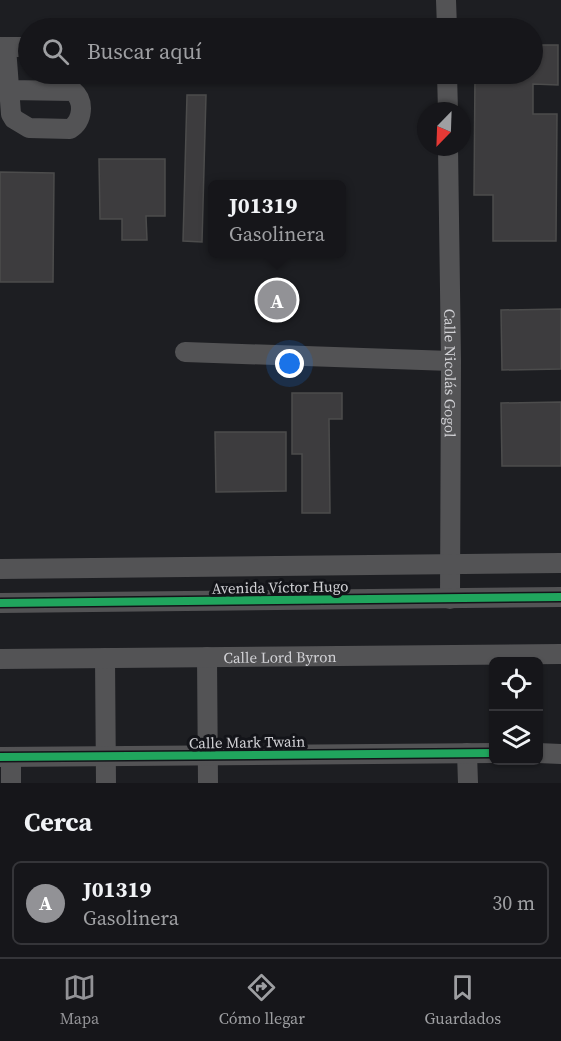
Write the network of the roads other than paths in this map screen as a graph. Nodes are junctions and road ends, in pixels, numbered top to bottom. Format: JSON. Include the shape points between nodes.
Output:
{"nodes":[{"id":1,"x":446,"y":0,"type":"edge"},
{"id":2,"x":447,"y":18,"type":"edge"},
{"id":3,"x":3,"y":47,"type":"edge"},
{"id":4,"x":447,"y":84,"type":"edge"},
{"id":5,"x":9,"y":90,"type":"dead end"},
{"id":6,"x":448,"y":102,"type":"edge"},
{"id":7,"x":448,"y":156,"type":"edge"},
{"id":8,"x":185,"y":352,"type":"dead end"},
{"id":9,"x":452,"y":361,"type":"junction"},
{"id":10,"x":561,"y":563,"type":"edge"},
{"id":11,"x":451,"y":564,"type":"junction"},
{"id":12,"x":0,"y":569,"type":"edge"},
{"id":13,"x":561,"y":597,"type":"edge"},
{"id":14,"x":450,"y":599,"type":"junction"},
{"id":15,"x":0,"y":603,"type":"edge"},
{"id":16,"x":561,"y":654,"type":"edge"},
{"id":17,"x":207,"y":657,"type":"junction"},
{"id":18,"x":105,"y":658,"type":"junction"},
{"id":19,"x":0,"y":659,"type":"edge"},
{"id":20,"x":467,"y":753,"type":"junction"},
{"id":21,"x":489,"y":753,"type":"edge"},
{"id":22,"x":543,"y":753,"type":"edge"},
{"id":23,"x":561,"y":754,"type":"edge"},
{"id":24,"x":105,"y":756,"type":"junction"},
{"id":25,"x":208,"y":756,"type":"junction"},
{"id":26,"x":5,"y":757,"type":"edge"},
{"id":27,"x":11,"y":783,"type":"edge"},
{"id":28,"x":106,"y":783,"type":"edge"},
{"id":29,"x":208,"y":783,"type":"edge"},
{"id":30,"x":468,"y":783,"type":"edge"}],
"edges":[{"from":1,"to":2,"type":"street"},
{"from":3,"to":5,"type":"street"},
{"from":4,"to":6,"type":"street"},
{"from":7,"to":9,"type":"street","name":"Calle Nicolás Gogol"},
{"from":8,"to":9,"type":"street"},
{"from":9,"to":11,"type":"street","name":"Calle Nicolás Gogol"},
{"from":10,"to":11,"type":"street","name":"Avenida Víctor Hugo"},
{"from":11,"to":12,"type":"street","name":"Avenida Víctor Hugo"},
{"from":11,"to":14,"type":"street","name":"Calle Nicolás Gogol"},
{"from":13,"to":14,"type":"street","name":"Avenida Víctor Hugo"},
{"from":14,"to":15,"type":"street","name":"Avenida Víctor Hugo"},
{"from":16,"to":17,"type":"street","name":"Calle Lord Byron"},
{"from":17,"to":18,"type":"street","name":"Calle Lord Byron"},
{"from":17,"to":25,"type":"street"},
{"from":18,"to":19,"type":"street","name":"Calle Lord Byron"},
{"from":18,"to":24,"type":"street"},
{"from":20,"to":21,"type":"street","name":"Calle Mark Twain"},
{"from":20,"to":25,"type":"street","name":"Calle Mark Twain"},
{"from":20,"to":30,"type":"street"},
{"from":22,"to":23,"type":"street"},
{"from":24,"to":25,"type":"street","name":"Calle Mark Twain"},
{"from":24,"to":26,"type":"street","name":"Calle Mark Twain"},
{"from":24,"to":28,"type":"street"},
{"from":25,"to":29,"type":"street"},
{"from":26,"to":27,"type":"street"}]}
